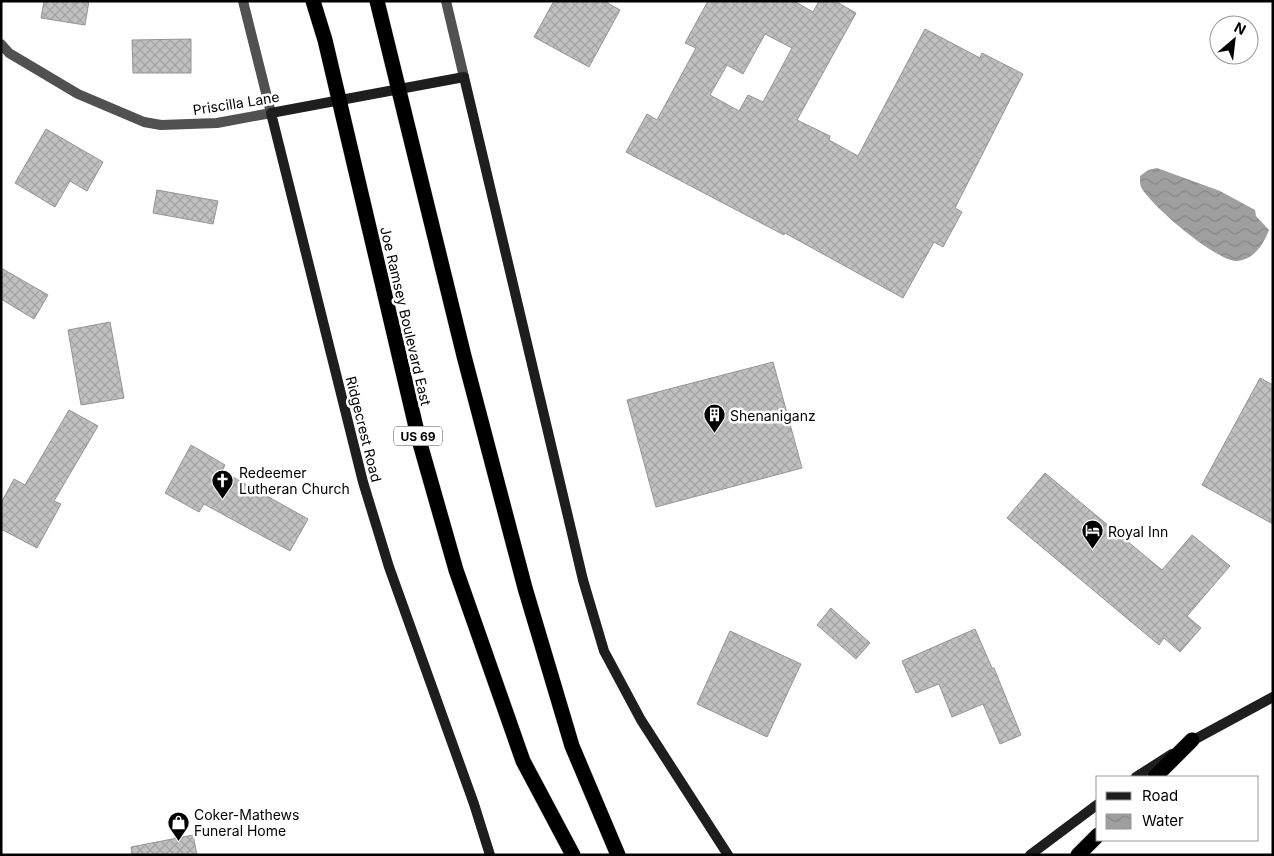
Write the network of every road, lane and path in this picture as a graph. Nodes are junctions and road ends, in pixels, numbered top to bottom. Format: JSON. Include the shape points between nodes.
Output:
{"nodes":[{"id":1,"x":242,"y":1,"type":"edge"},
{"id":2,"x":313,"y":1,"type":"edge"},
{"id":3,"x":376,"y":1,"type":"edge"},
{"id":4,"x":446,"y":1,"type":"edge"},
{"id":5,"x":1,"y":44,"type":"edge"},
{"id":6,"x":464,"y":77,"type":"junction"},
{"id":7,"x":399,"y":89,"type":"junction"},
{"id":8,"x":339,"y":100,"type":"junction"},
{"id":9,"x":270,"y":113,"type":"junction"},
{"id":10,"x":1273,"y":697,"type":"edge"},
{"id":11,"x":1192,"y":740,"type":"junction"},
{"id":12,"x":1138,"y":776,"type":"edge"},
{"id":13,"x":1156,"y":776,"type":"edge"},
{"id":14,"x":1096,"y":806,"type":"edge"},
{"id":15,"x":1096,"y":837,"type":"edge"},
{"id":16,"x":490,"y":855,"type":"edge"},
{"id":17,"x":573,"y":855,"type":"edge"},
{"id":18,"x":618,"y":855,"type":"edge"},
{"id":19,"x":728,"y":855,"type":"edge"},
{"id":20,"x":1030,"y":855,"type":"edge"},
{"id":21,"x":1078,"y":855,"type":"edge"}],
"edges":[{"from":1,"to":9,"type":"street","name":"Ridgecrest Road"},
{"from":2,"to":8,"type":"highway","name":"Joe Ramsey Boulevard East","number":"US 69"},
{"from":3,"to":7,"type":"highway"},
{"from":4,"to":6,"type":"street"},
{"from":5,"to":9,"type":"street","name":"Priscilla Lane","via":[[9,53],[78,94],[144,122],[161,125],[210,123]]},
{"from":6,"to":7,"type":"street","name":"Priscilla Lane"},
{"from":6,"to":19,"type":"street","via":[[583,580],[604,651],[641,720]]},
{"from":7,"to":8,"type":"street","name":"Priscilla Lane"},
{"from":7,"to":18,"type":"highway","via":[[525,588],[572,746]]},
{"from":8,"to":9,"type":"street","name":"Priscilla Lane"},
{"from":8,"to":17,"type":"highway","name":"Joe Ramsey Boulevard East","number":"US 69","via":[[419,440],[456,570],[523,761]]},
{"from":9,"to":16,"type":"street","name":"Ridgecrest Road","via":[[363,482],[389,567]]},
{"from":10,"to":11,"type":"street"},
{"from":11,"to":12,"type":"street"},
{"from":11,"to":13,"type":"highway"},
{"from":14,"to":20,"type":"street"},
{"from":15,"to":21,"type":"highway"}]}
